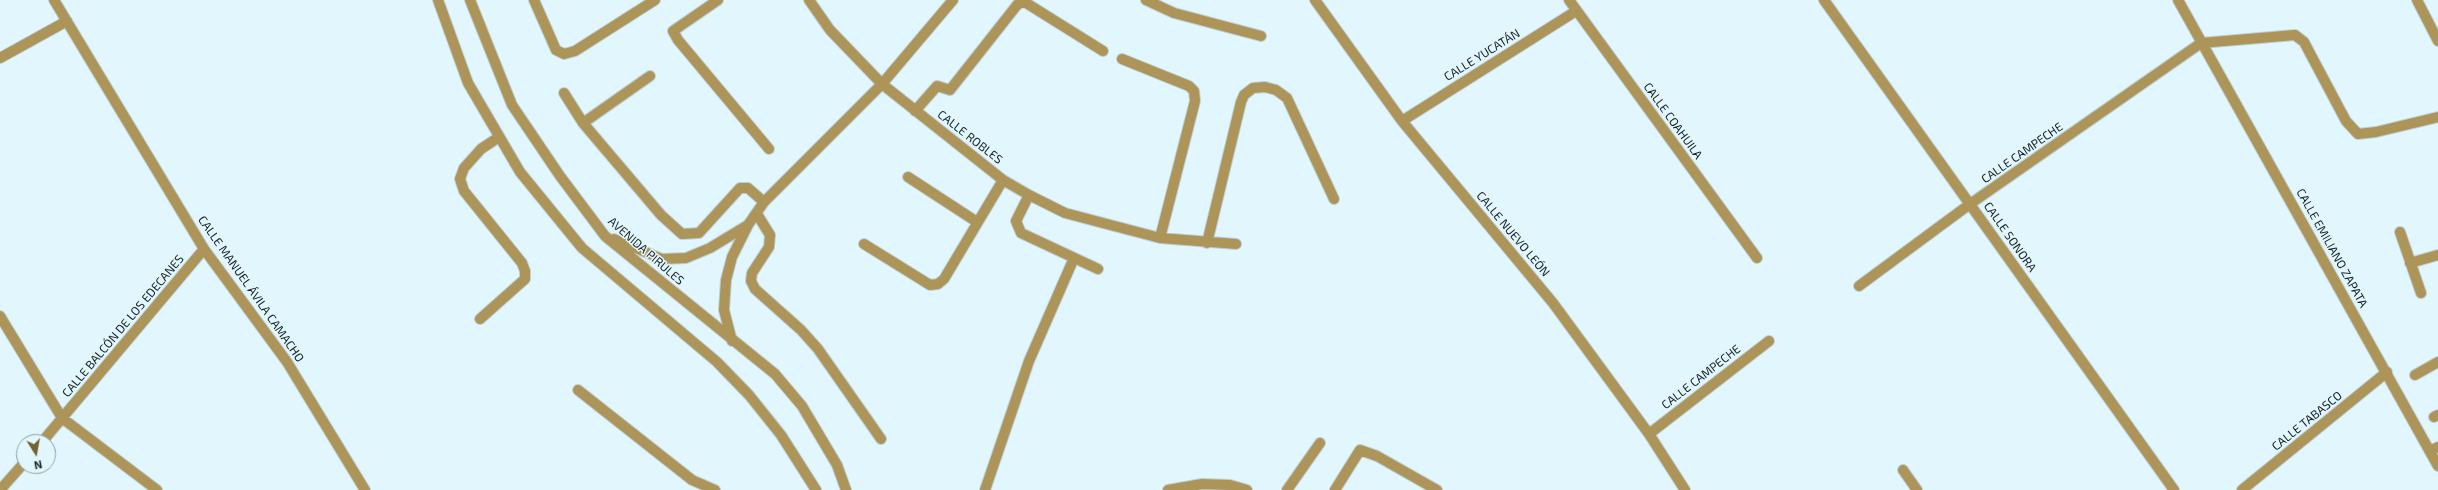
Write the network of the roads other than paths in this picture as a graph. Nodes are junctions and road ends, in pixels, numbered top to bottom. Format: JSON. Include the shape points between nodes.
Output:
{"nodes":[{"id":1,"x":54,"y":0,"type":"edge"},
{"id":2,"x":438,"y":0,"type":"edge"},
{"id":3,"x":470,"y":0,"type":"edge"},
{"id":4,"x":534,"y":0,"type":"edge"},
{"id":5,"x":655,"y":0,"type":"edge"},
{"id":6,"x":718,"y":0,"type":"edge"},
{"id":7,"x":809,"y":0,"type":"edge"},
{"id":8,"x":953,"y":0,"type":"edge"},
{"id":9,"x":1146,"y":0,"type":"edge"},
{"id":10,"x":1315,"y":0,"type":"edge"},
{"id":11,"x":1568,"y":0,"type":"edge"},
{"id":12,"x":1824,"y":0,"type":"edge"},
{"id":13,"x":2178,"y":0,"type":"edge"},
{"id":14,"x":2417,"y":0,"type":"edge"},
{"id":15,"x":1576,"y":11,"type":"junction"},
{"id":16,"x":67,"y":21,"type":"junction"},
{"id":17,"x":1261,"y":36,"type":"dead end"},
{"id":18,"x":2438,"y":41,"type":"edge"},
{"id":19,"x":2202,"y":43,"type":"junction"},
{"id":20,"x":1103,"y":51,"type":"dead end"},
{"id":21,"x":0,"y":58,"type":"edge"},
{"id":22,"x":1122,"y":59,"type":"dead end"},
{"id":23,"x":650,"y":76,"type":"dead end"},
{"id":24,"x":882,"y":84,"type":"junction"},
{"id":25,"x":564,"y":93,"type":"dead end"},
{"id":26,"x":915,"y":111,"type":"junction"},
{"id":27,"x":2438,"y":117,"type":"edge"},
{"id":28,"x":1402,"y":121,"type":"junction"},
{"id":29,"x":583,"y":123,"type":"junction"},
{"id":30,"x":498,"y":137,"type":"junction"},
{"id":31,"x":769,"y":149,"type":"dead end"},
{"id":32,"x":908,"y":177,"type":"dead end"},
{"id":33,"x":1003,"y":180,"type":"junction"},
{"id":34,"x":1029,"y":195,"type":"junction"},
{"id":35,"x":1334,"y":199,"type":"dead end"},
{"id":36,"x":764,"y":202,"type":"junction"},
{"id":37,"x":1970,"y":204,"type":"junction"},
{"id":38,"x":757,"y":214,"type":"junction"},
{"id":39,"x":977,"y":222,"type":"junction"},
{"id":40,"x":748,"y":225,"type":"junction"},
{"id":41,"x":2400,"y":232,"type":"dead end"},
{"id":42,"x":605,"y":236,"type":"junction"},
{"id":43,"x":1160,"y":238,"type":"junction"},
{"id":44,"x":1207,"y":243,"type":"junction"},
{"id":45,"x":864,"y":244,"type":"dead end"},
{"id":46,"x":1236,"y":244,"type":"dead end"},
{"id":47,"x":204,"y":250,"type":"junction"},
{"id":48,"x":2438,"y":255,"type":"edge"},
{"id":49,"x":1074,"y":258,"type":"junction"},
{"id":50,"x":1757,"y":258,"type":"dead end"},
{"id":51,"x":2410,"y":263,"type":"junction"},
{"id":52,"x":1098,"y":269,"type":"dead end"},
{"id":53,"x":1859,"y":286,"type":"dead end"},
{"id":54,"x":2421,"y":293,"type":"dead end"},
{"id":55,"x":0,"y":316,"type":"edge"},
{"id":56,"x":480,"y":319,"type":"dead end"},
{"id":57,"x":1769,"y":341,"type":"dead end"},
{"id":58,"x":732,"y":342,"type":"junction"},
{"id":59,"x":2438,"y":362,"type":"edge"},
{"id":60,"x":2387,"y":372,"type":"junction"},
{"id":61,"x":2414,"y":375,"type":"dead end"},
{"id":62,"x":578,"y":390,"type":"dead end"},
{"id":63,"x":62,"y":418,"type":"junction"},
{"id":64,"x":49,"y":434,"type":"edge"},
{"id":65,"x":1650,"y":434,"type":"junction"},
{"id":66,"x":881,"y":439,"type":"dead end"},
{"id":67,"x":1320,"y":443,"type":"dead end"},
{"id":68,"x":2434,"y":449,"type":"edge"},
{"id":69,"x":2438,"y":466,"type":"edge"},
{"id":70,"x":1903,"y":470,"type":"dead end"},
{"id":71,"x":16,"y":471,"type":"edge"},
{"id":72,"x":0,"y":490,"type":"edge"},
{"id":73,"x":157,"y":490,"type":"edge"},
{"id":74,"x":365,"y":490,"type":"edge"},
{"id":75,"x":715,"y":490,"type":"edge"},
{"id":76,"x":816,"y":490,"type":"edge"},
{"id":77,"x":846,"y":490,"type":"edge"},
{"id":78,"x":985,"y":490,"type":"edge"},
{"id":79,"x":1168,"y":490,"type":"edge"},
{"id":80,"x":1247,"y":490,"type":"edge"},
{"id":81,"x":1287,"y":490,"type":"edge"},
{"id":82,"x":1335,"y":490,"type":"edge"},
{"id":83,"x":1437,"y":490,"type":"edge"},
{"id":84,"x":1684,"y":490,"type":"edge"},
{"id":85,"x":1917,"y":490,"type":"edge"},
{"id":86,"x":2174,"y":490,"type":"edge"},
{"id":87,"x":2242,"y":490,"type":"edge"}],
"edges":[{"from":1,"to":16,"type":"street","name":"CALLE MANUEL ÁVILA CAMACHO"},
{"from":2,"to":30,"type":"street","via":[[468,83]]},
{"from":3,"to":42,"type":"street","name":"AVENIDA PIRULES","via":[[512,105]]},
{"from":4,"to":5,"type":"street","via":[[556,50],[564,54],[575,51]]},
{"from":6,"to":31,"type":"street","via":[[673,30],[678,40]]},
{"from":7,"to":24,"type":"street","name":"CALLE ROBLES","via":[[830,30]]},
{"from":8,"to":24,"type":"street"},
{"from":9,"to":17,"type":"street","via":[[1174,13]]},
{"from":10,"to":28,"type":"street","name":"CALLE NUEVO LEÓN"},
{"from":11,"to":15,"type":"street","name":"CALLE COAHUILA"},
{"from":12,"to":37,"type":"street","name":"CALLE SONORA"},
{"from":13,"to":19,"type":"street","name":"CALLE EMILIANO ZAPATA"},
{"from":14,"to":18,"type":"street"},
{"from":15,"to":28,"type":"street","name":"CALLE YUCATÁN"},
{"from":15,"to":50,"type":"street","name":"CALLE COAHUILA"},
{"from":16,"to":21,"type":"street"},
{"from":16,"to":47,"type":"street","name":"CALLE MANUEL ÁVILA CAMACHO"},
{"from":19,"to":27,"type":"street","via":[[2295,35],[2304,42],[2346,121],[2358,134]]},
{"from":19,"to":37,"type":"street","name":"CALLE CAMPECHE"},
{"from":19,"to":60,"type":"street","name":"CALLE EMILIANO ZAPATA"},
{"from":20,"to":26,"type":"street","via":[[1023,1],[1017,5],[950,90],[936,86]]},
{"from":22,"to":43,"type":"street","via":[[1189,86],[1194,91],[1195,101]]},
{"from":23,"to":29,"type":"street"},
{"from":24,"to":26,"type":"street","name":"CALLE ROBLES"},
{"from":24,"to":36,"type":"street"},
{"from":25,"to":29,"type":"street"},
{"from":26,"to":33,"type":"street","name":"CALLE ROBLES"},
{"from":28,"to":65,"type":"street","name":"CALLE NUEVO LEÓN","via":[[1553,303]]},
{"from":29,"to":36,"type":"street","via":[[661,216],[682,234],[699,233],[740,188],[748,188]]},
{"from":30,"to":56,"type":"street","via":[[481,149],[464,168],[460,179],[464,191],[526,271],[525,279]]},
{"from":30,"to":76,"type":"street","via":[[520,172],[582,248],[717,362],[749,395],[781,435]]},
{"from":32,"to":39,"type":"street"},
{"from":33,"to":34,"type":"street","name":"CALLE ROBLES"},
{"from":33,"to":39,"type":"street"},
{"from":34,"to":43,"type":"street","name":"CALLE ROBLES","via":[[1065,213]]},
{"from":34,"to":49,"type":"street","via":[[1016,221],[1021,233]]},
{"from":35,"to":44,"type":"street","via":[[1287,98],[1276,90],[1265,87],[1253,88],[1244,94],[1241,102]]},
{"from":36,"to":38,"type":"street"},
{"from":37,"to":53,"type":"street","name":"CALLE CAMPECHE"},
{"from":37,"to":86,"type":"street","name":"CALLE SONORA"},
{"from":38,"to":40,"type":"street"},
{"from":38,"to":66,"type":"street","via":[[770,235],[769,247],[752,273],[751,281],[755,289],[801,330],[818,349]]},
{"from":39,"to":45,"type":"street","via":[[944,279],[938,284],[930,285]]},
{"from":40,"to":42,"type":"street","via":[[710,248],[686,258],[662,259]]},
{"from":40,"to":58,"type":"street","via":[[732,257],[726,280],[724,310]]},
{"from":41,"to":51,"type":"street"},
{"from":42,"to":58,"type":"street","name":"AVENIDA PIRULES"},
{"from":43,"to":44,"type":"street","name":"CALLE ROBLES"},
{"from":44,"to":46,"type":"street","name":"CALLE ROBLES"},
{"from":47,"to":63,"type":"street","name":"CALLE BALCÓN DE LOS EDECANES"},
{"from":47,"to":74,"type":"street","name":"CALLE MANUEL ÁVILA CAMACHO","via":[[287,362]]},
{"from":48,"to":51,"type":"street"},
{"from":49,"to":52,"type":"street"},
{"from":49,"to":78,"type":"street","via":[[1029,361]]},
{"from":51,"to":54,"type":"street"},
{"from":55,"to":63,"type":"street"},
{"from":57,"to":65,"type":"street","name":"CALLE CAMPECHE"},
{"from":58,"to":77,"type":"street","name":"AVENIDA PIRULES","via":[[775,374],[802,406],[837,465]]},
{"from":59,"to":61,"type":"street"},
{"from":60,"to":68,"type":"street","name":"CALLE EMILIANO ZAPATA"},
{"from":60,"to":87,"type":"street","name":"CALLE TABASCO"},
{"from":62,"to":75,"type":"street","via":[[692,480]]},
{"from":63,"to":64,"type":"street","name":"CALLE BALCÓN DE LOS EDECANES"},
{"from":63,"to":73,"type":"street"},
{"from":65,"to":84,"type":"street","name":"CALLE NUEVO LEÓN"},
{"from":67,"to":81,"type":"street"},
{"from":68,"to":69,"type":"street","name":"CALLE EMILIANO ZAPATA"},
{"from":70,"to":85,"type":"street"},
{"from":71,"to":72,"type":"street"},
{"from":79,"to":80,"type":"street","via":[[1202,484],[1230,485]]},
{"from":82,"to":83,"type":"street","via":[[1360,450],[1377,456]]}]}
